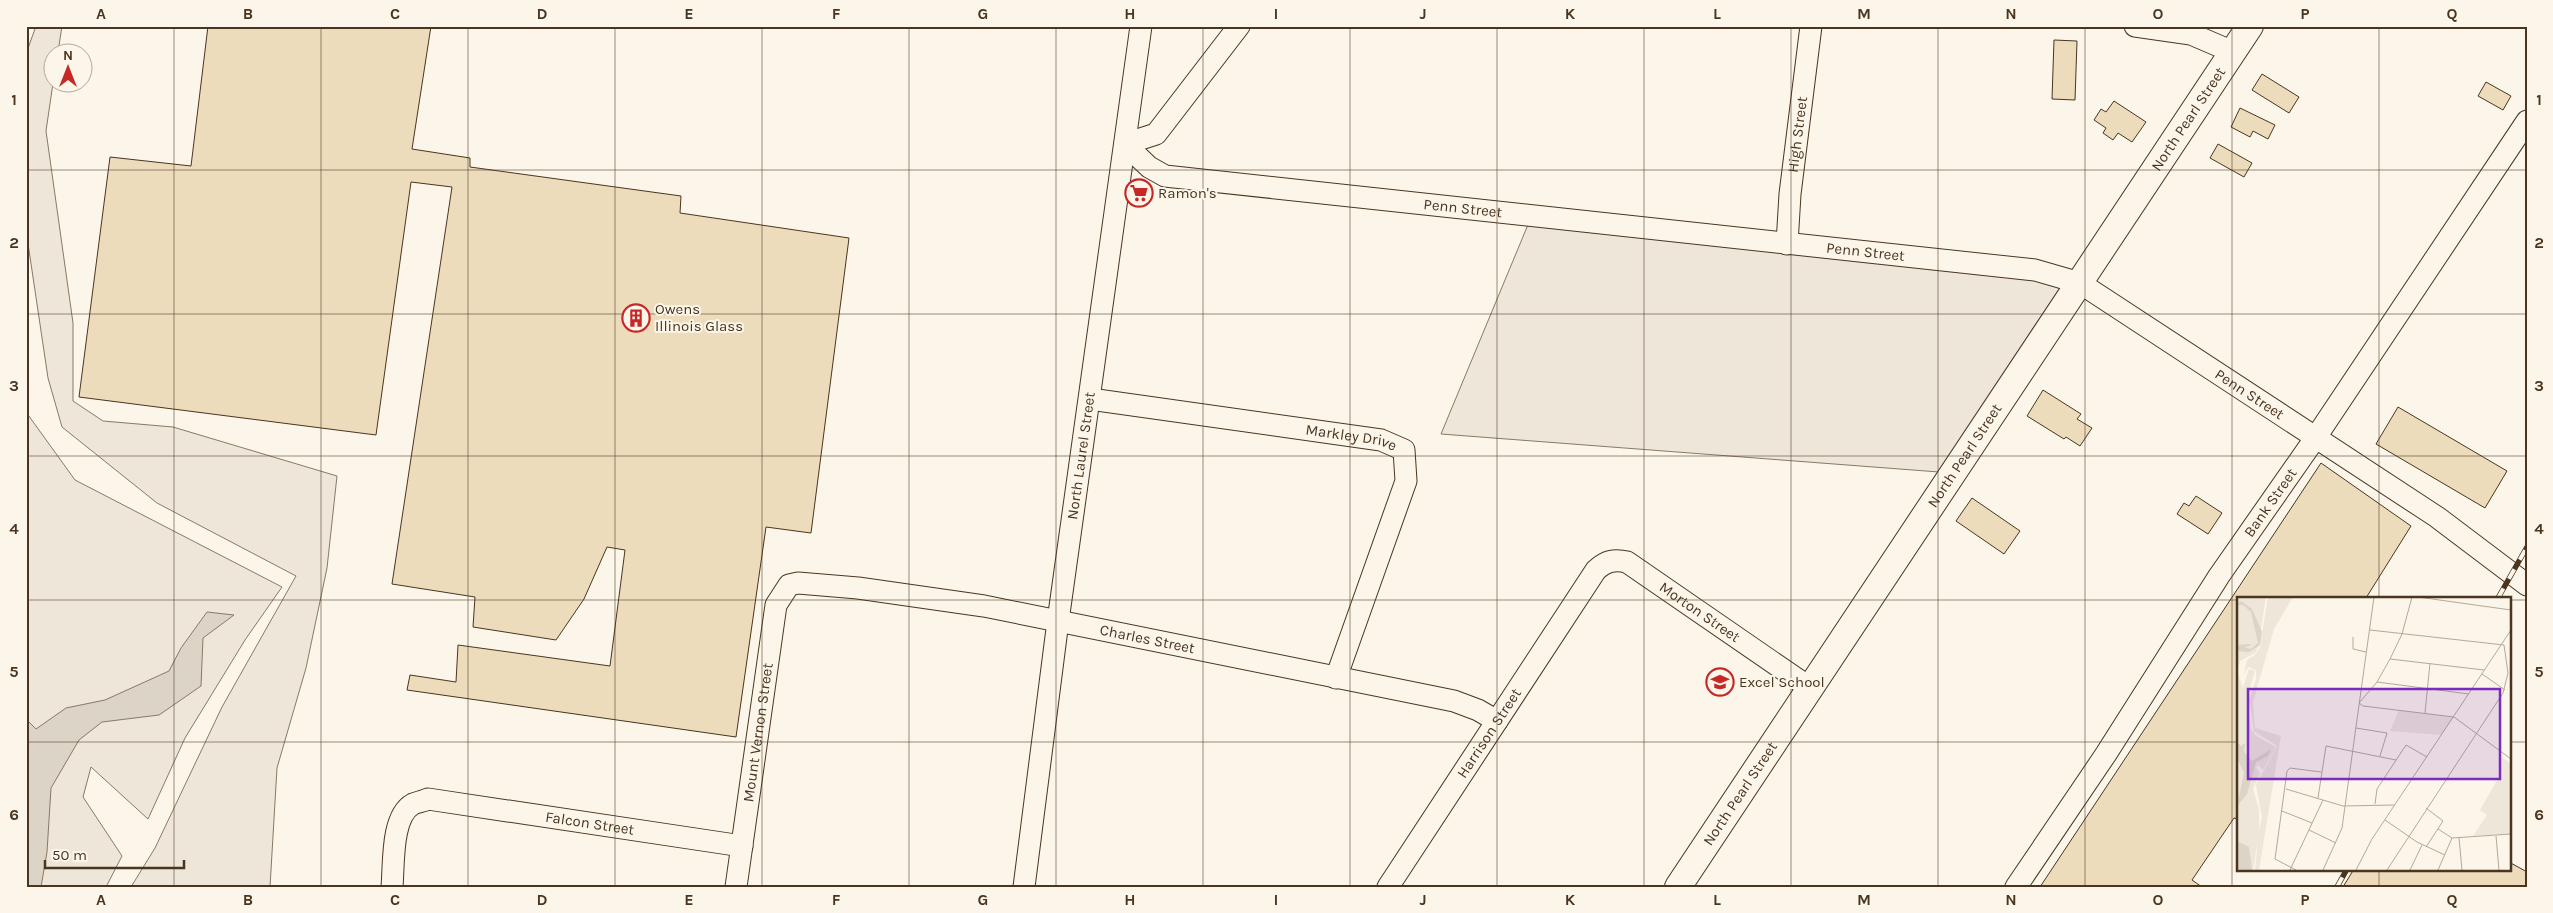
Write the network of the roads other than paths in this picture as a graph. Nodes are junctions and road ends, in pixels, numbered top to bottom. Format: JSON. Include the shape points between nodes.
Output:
{"nodes":[{"id":1,"x":1141,"y":26,"type":"edge"},
{"id":2,"x":1239,"y":26,"type":"edge"},
{"id":3,"x":1811,"y":26,"type":"edge"},
{"id":4,"x":2134,"y":26,"type":"edge"},
{"id":5,"x":2250,"y":26,"type":"edge"},
{"id":6,"x":2233,"y":52,"type":"junction"},
{"id":7,"x":2527,"y":121,"type":"edge"},
{"id":8,"x":1125,"y":144,"type":"junction"},
{"id":9,"x":1787,"y":244,"type":"junction"},
{"id":10,"x":2080,"y":283,"type":"junction"},
{"id":11,"x":1090,"y":400,"type":"junction"},
{"id":12,"x":2316,"y":437,"type":"junction"},
{"id":13,"x":1590,"y":580,"type":"joint"},
{"id":14,"x":793,"y":584,"type":"joint"},
{"id":15,"x":2527,"y":585,"type":"edge"},
{"id":16,"x":1058,"y":621,"type":"junction"},
{"id":17,"x":1336,"y":678,"type":"junction"},
{"id":18,"x":1810,"y":688,"type":"junction"},
{"id":19,"x":1497,"y":721,"type":"junction"},
{"id":20,"x":742,"y":846,"type":"junction"},
{"id":21,"x":392,"y":887,"type":"edge"},
{"id":22,"x":736,"y":887,"type":"edge"},
{"id":23,"x":1024,"y":887,"type":"edge"},
{"id":24,"x":1388,"y":887,"type":"edge"},
{"id":25,"x":1678,"y":887,"type":"edge"},
{"id":26,"x":2016,"y":887,"type":"edge"}],
"edges":[{"from":1,"to":8,"type":"street","name":"North Laurel Street"},
{"from":2,"to":8,"type":"street","via":[[1156,134]]},
{"from":3,"to":9,"type":"street","name":"High Street"},
{"from":4,"to":6,"type":"street","via":[[2191,34]]},
{"from":5,"to":6,"type":"main road","name":"North Pearl Street"},
{"from":6,"to":10,"type":"main road","name":"North Pearl Street"},
{"from":7,"to":12,"type":"street","name":"Bank Street"},
{"from":8,"to":9,"type":"street","name":"Penn Street","via":[[1149,167],[1165,176]]},
{"from":8,"to":11,"type":"street","name":"North Laurel Street"},
{"from":9,"to":10,"type":"street","name":"Penn Street","via":[[2035,270]]},
{"from":10,"to":12,"type":"street","name":"Penn Street"},
{"from":10,"to":18,"type":"main road","name":"North Pearl Street"},
{"from":11,"to":16,"type":"street","name":"North Laurel Street"},
{"from":11,"to":17,"type":"street","name":"Markley Drive","via":[[1381,440],[1404,450],[1406,481]]},
{"from":12,"to":15,"type":"street","name":"Penn Street","via":[[2437,517]]},
{"from":12,"to":26,"type":"street","name":"Bank Street","via":[[2219,576],[2106,754]]},
{"from":13,"to":18,"type":"street","name":"Morton Street","via":[[1605,562],[1628,562]]},
{"from":13,"to":19,"type":"street","name":"Harrison Street"},
{"from":14,"to":16,"type":"street","name":"Charles Street","via":[[875,590]]},
{"from":14,"to":20,"type":"street","name":"Mount Vernon Street","via":[[776,605]]},
{"from":16,"to":17,"type":"street","name":"Charles Street"},
{"from":16,"to":23,"type":"street","name":"North Laurel Street"},
{"from":17,"to":19,"type":"street","name":"Charles Street","via":[[1454,701]]},
{"from":18,"to":25,"type":"main road","name":"North Pearl Street"},
{"from":19,"to":24,"type":"street","name":"Harrison Street"},
{"from":20,"to":21,"type":"street","name":"Falcon Street","via":[[428,799],[412,805],[402,815],[397,829]]},
{"from":20,"to":22,"type":"street","name":"Mount Vernon Street"}]}
